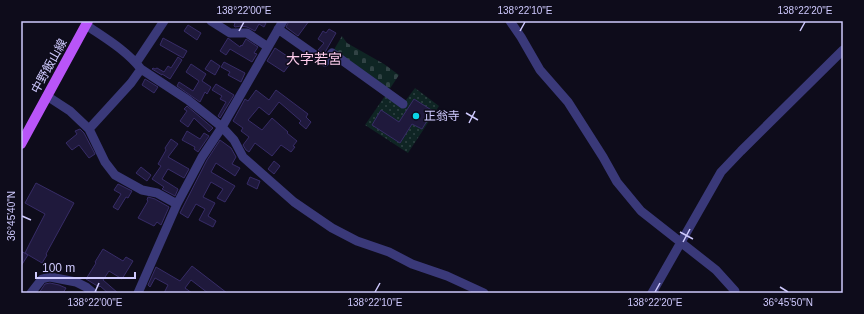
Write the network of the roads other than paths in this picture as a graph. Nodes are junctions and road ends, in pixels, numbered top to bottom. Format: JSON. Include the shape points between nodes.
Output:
{"nodes":[{"id":1,"x":164,"y":21,"type":"edge"},
{"id":2,"x":211,"y":21,"type":"edge"},
{"id":3,"x":510,"y":21,"type":"edge"},
{"id":4,"x":87,"y":23,"type":"edge"},
{"id":5,"x":280,"y":25,"type":"edge"},
{"id":6,"x":268,"y":47,"type":"junction"},
{"id":7,"x":843,"y":50,"type":"edge"},
{"id":8,"x":139,"y":66,"type":"junction"},
{"id":9,"x":47,"y":96,"type":"junction"},
{"id":10,"x":403,"y":104,"type":"dead end"},
{"id":11,"x":222,"y":127,"type":"junction"},
{"id":12,"x":89,"y":129,"type":"junction"},
{"id":13,"x":21,"y":144,"type":"edge"},
{"id":14,"x":177,"y":204,"type":"junction"},
{"id":15,"x":681,"y":242,"type":"junction"},
{"id":16,"x":31,"y":293,"type":"edge"},
{"id":17,"x":93,"y":293,"type":"edge"},
{"id":18,"x":138,"y":293,"type":"edge"},
{"id":19,"x":484,"y":293,"type":"edge"},
{"id":20,"x":652,"y":293,"type":"edge"},
{"id":21,"x":735,"y":293,"type":"edge"}],
"edges":[{"from":1,"to":8,"type":"street"},
{"from":2,"to":6,"type":"street","via":[[230,33],[247,33]]},
{"from":3,"to":15,"type":"street","via":[[540,70],[568,102],[617,182],[641,211]]},
{"from":4,"to":8,"type":"street"},
{"from":4,"to":9,"type":"main road","name":"中野飯山線"},
{"from":5,"to":6,"type":"street"},
{"from":5,"to":10,"type":"street","via":[[325,62],[332,53]]},
{"from":6,"to":11,"type":"street"},
{"from":7,"to":15,"type":"street","via":[[721,172]]},
{"from":8,"to":11,"type":"street"},
{"from":8,"to":12,"type":"street","via":[[131,83]]},
{"from":9,"to":12,"type":"street","via":[[70,111]]},
{"from":9,"to":13,"type":"main road","name":"中野飯山線"},
{"from":11,"to":14,"type":"street","via":[[202,157]]},
{"from":11,"to":19,"type":"street","via":[[234,140],[243,157],[294,202],[332,228],[357,241]]},
{"from":12,"to":14,"type":"street","via":[[115,176]]},
{"from":14,"to":18,"type":"street"},
{"from":15,"to":20,"type":"street"},
{"from":15,"to":21,"type":"street","via":[[716,270]]},
{"from":16,"to":17,"type":"street","via":[[42,279],[50,277],[76,282]]}]}
